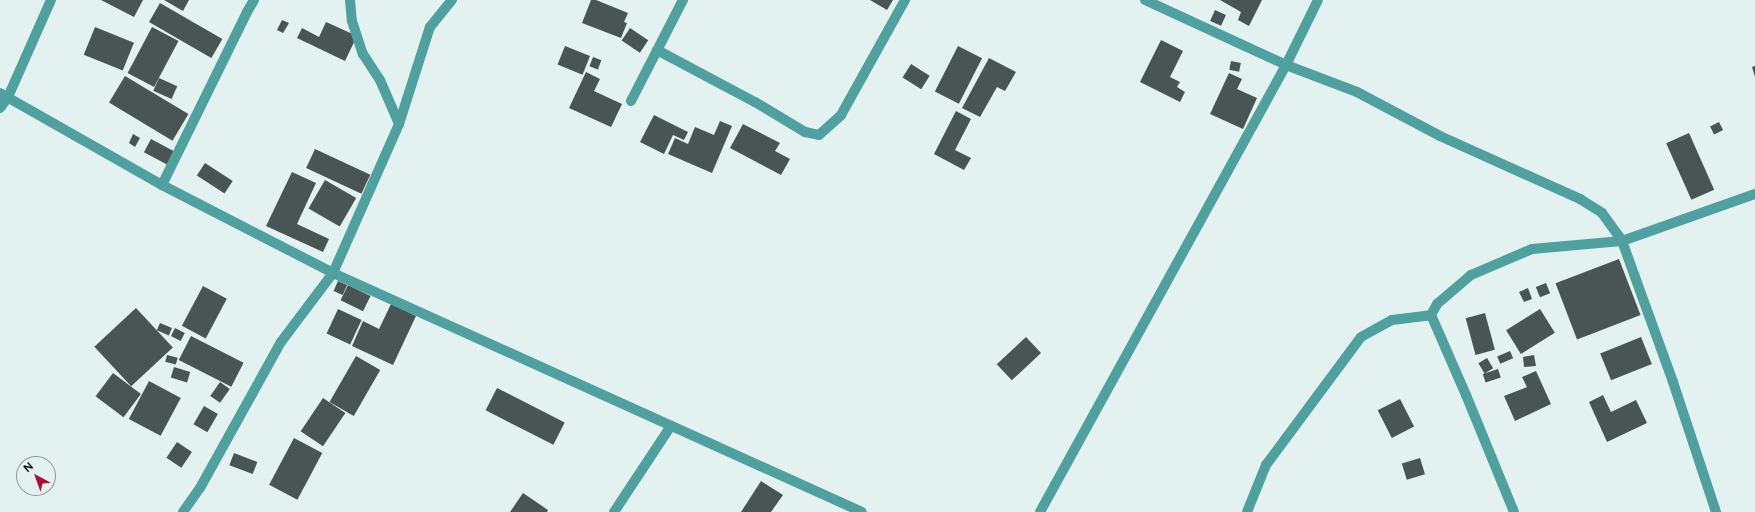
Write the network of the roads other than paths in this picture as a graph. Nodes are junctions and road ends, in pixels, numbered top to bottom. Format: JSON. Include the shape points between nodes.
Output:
{"nodes":[{"id":1,"x":51,"y":0,"type":"edge"},
{"id":2,"x":254,"y":0,"type":"edge"},
{"id":3,"x":350,"y":0,"type":"edge"},
{"id":4,"x":452,"y":0,"type":"edge"},
{"id":5,"x":682,"y":0,"type":"edge"},
{"id":6,"x":905,"y":0,"type":"edge"},
{"id":7,"x":1145,"y":0,"type":"edge"},
{"id":8,"x":1318,"y":0,"type":"edge"},
{"id":9,"x":657,"y":50,"type":"junction"},
{"id":10,"x":1286,"y":65,"type":"junction"},
{"id":11,"x":4,"y":95,"type":"edge"},
{"id":12,"x":632,"y":101,"type":"dead end"},
{"id":13,"x":0,"y":108,"type":"edge"},
{"id":14,"x":399,"y":124,"type":"junction"},
{"id":15,"x":162,"y":185,"type":"junction"},
{"id":16,"x":1755,"y":194,"type":"edge"},
{"id":17,"x":1622,"y":241,"type":"junction"},
{"id":18,"x":333,"y":273,"type":"junction"},
{"id":19,"x":1431,"y":315,"type":"junction"},
{"id":20,"x":672,"y":426,"type":"junction"},
{"id":21,"x":858,"y":511,"type":"edge"},
{"id":22,"x":183,"y":512,"type":"edge"},
{"id":23,"x":614,"y":512,"type":"edge"},
{"id":24,"x":1040,"y":512,"type":"edge"},
{"id":25,"x":1248,"y":512,"type":"edge"},
{"id":26,"x":1514,"y":512,"type":"edge"},
{"id":27,"x":1716,"y":512,"type":"edge"}],
"edges":[{"from":1,"to":11,"type":"street"},
{"from":2,"to":15,"type":"street"},
{"from":3,"to":14,"type":"street","via":[[352,21],[363,54],[380,80]]},
{"from":4,"to":14,"type":"street","via":[[430,27]]},
{"from":5,"to":9,"type":"street"},
{"from":6,"to":9,"type":"street","via":[[840,115],[820,134],[805,132],[755,102]]},
{"from":7,"to":10,"type":"street"},
{"from":8,"to":10,"type":"street"},
{"from":9,"to":12,"type":"street"},
{"from":10,"to":17,"type":"street","via":[[1356,92],[1440,136],[1580,200],[1602,213]]},
{"from":10,"to":24,"type":"street"},
{"from":11,"to":13,"type":"street"},
{"from":11,"to":15,"type":"street"},
{"from":14,"to":18,"type":"street"},
{"from":15,"to":18,"type":"street"},
{"from":16,"to":17,"type":"street"},
{"from":17,"to":19,"type":"street","via":[[1532,249],[1471,275],[1437,304]]},
{"from":17,"to":27,"type":"street"},
{"from":18,"to":20,"type":"street"},
{"from":18,"to":22,"type":"street","via":[[281,342],[200,488]]},
{"from":19,"to":25,"type":"street","via":[[1392,320],[1362,337],[1266,465]]},
{"from":19,"to":26,"type":"street"},
{"from":20,"to":21,"type":"street"},
{"from":20,"to":23,"type":"street"}]}
